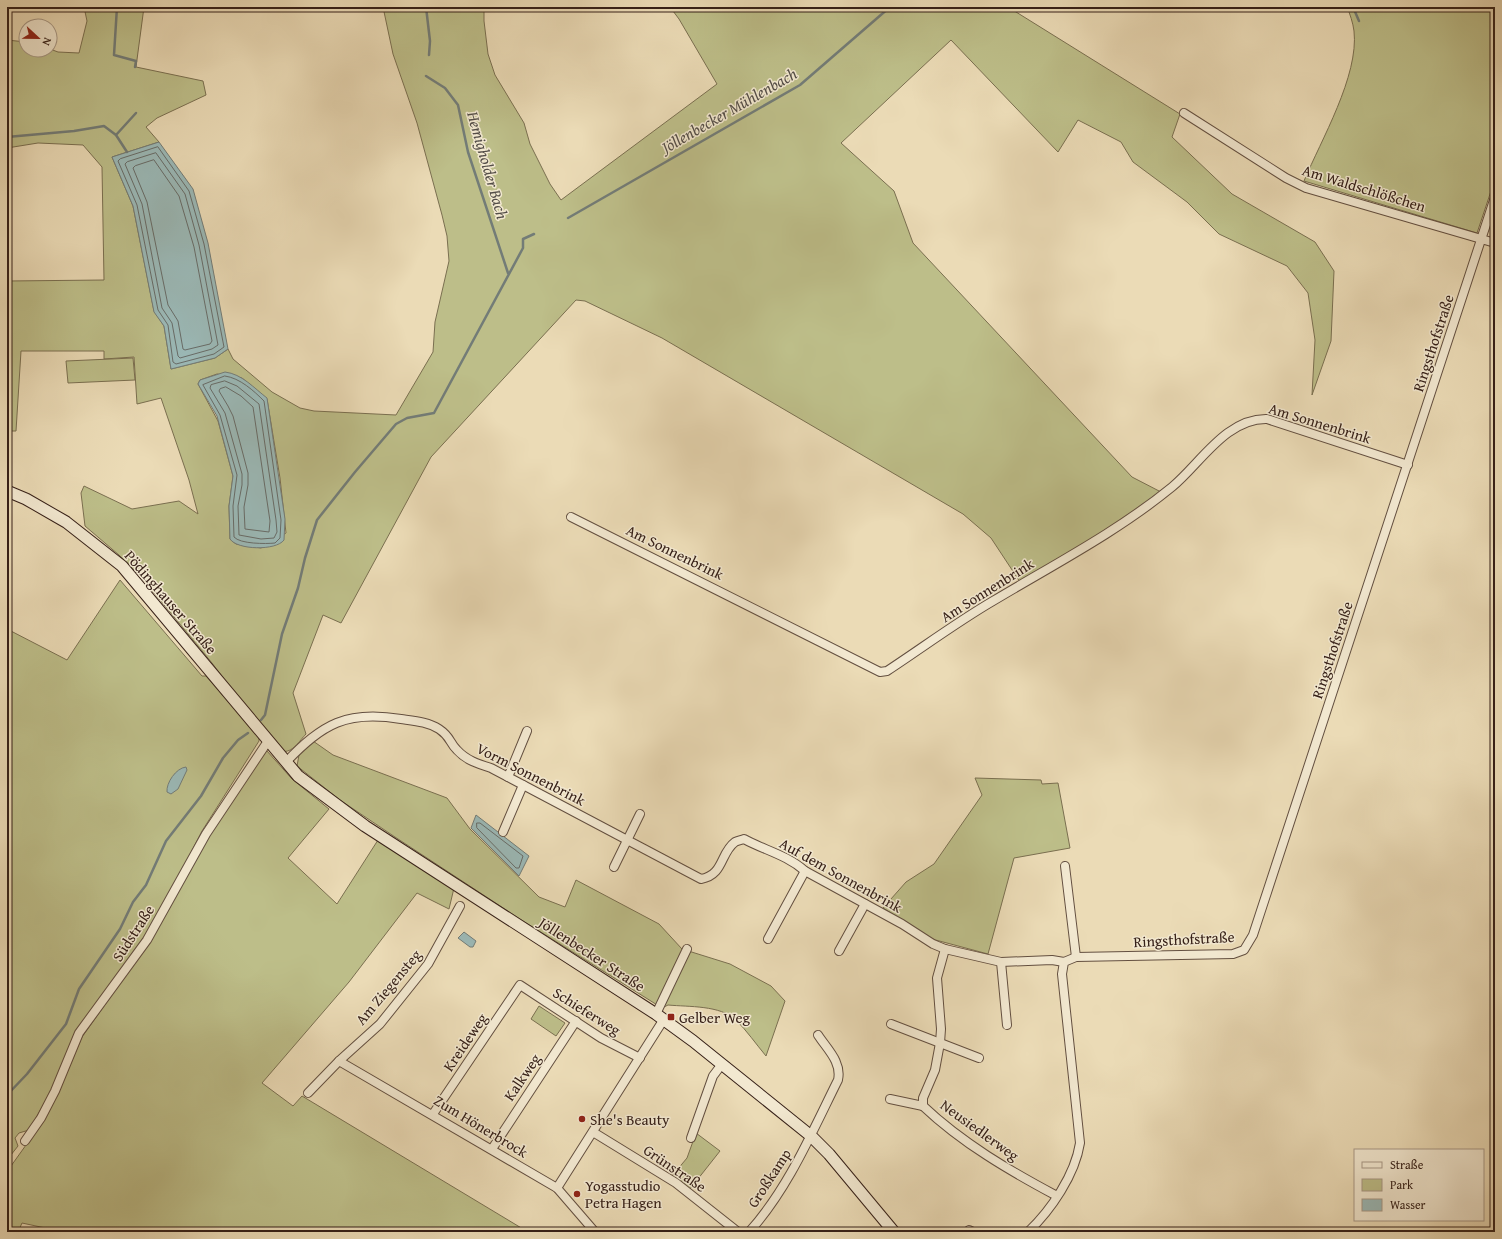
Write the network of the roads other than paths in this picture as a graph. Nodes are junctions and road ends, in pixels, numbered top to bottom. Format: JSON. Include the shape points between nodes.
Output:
{"nodes":[{"id":1,"x":1184,"y":113,"type":"dead end"},
{"id":2,"x":1495,"y":197,"type":"edge"},
{"id":3,"x":1481,"y":240,"type":"junction"},
{"id":4,"x":1495,"y":243,"type":"edge"},
{"id":5,"x":1408,"y":465,"type":"junction"},
{"id":6,"x":7,"y":491,"type":"edge"},
{"id":7,"x":571,"y":517,"type":"dead end"},
{"id":8,"x":255,"y":726,"type":"joint"},
{"id":9,"x":527,"y":731,"type":"dead end"},
{"id":10,"x":268,"y":741,"type":"junction"},
{"id":11,"x":286,"y":762,"type":"junction"},
{"id":12,"x":508,"y":777,"type":"junction"},
{"id":13,"x":523,"y":785,"type":"junction"},
{"id":14,"x":640,"y":814,"type":"dead end"},
{"id":15,"x":600,"y":825,"type":"joint"},
{"id":16,"x":503,"y":832,"type":"dead end"},
{"id":17,"x":627,"y":840,"type":"junction"},
{"id":18,"x":1066,"y":866,"type":"dead end"},
{"id":19,"x":614,"y":867,"type":"dead end"},
{"id":20,"x":804,"y":871,"type":"junction"},
{"id":21,"x":865,"y":904,"type":"junction"},
{"id":22,"x":460,"y":906,"type":"dead end"},
{"id":23,"x":768,"y":939,"type":"dead end"},
{"id":24,"x":688,"y":949,"type":"dead end"},
{"id":25,"x":945,"y":949,"type":"junction"},
{"id":26,"x":839,"y":950,"type":"dead end"},
{"id":27,"x":1076,"y":957,"type":"junction"},
{"id":28,"x":1001,"y":962,"type":"junction"},
{"id":29,"x":1064,"y":962,"type":"junction"},
{"id":30,"x":520,"y":985,"type":"joint"},
{"id":31,"x":660,"y":1017,"type":"junction"},
{"id":32,"x":576,"y":1021,"type":"junction"},
{"id":33,"x":891,"y":1024,"type":"dead end"},
{"id":34,"x":1007,"y":1025,"type":"dead end"},
{"id":35,"x":818,"y":1035,"type":"dead end"},
{"id":36,"x":940,"y":1042,"type":"junction"},
{"id":37,"x":640,"y":1058,"type":"junction"},
{"id":38,"x":979,"y":1058,"type":"dead end"},
{"id":39,"x":339,"y":1061,"type":"junction"},
{"id":40,"x":722,"y":1064,"type":"junction"},
{"id":41,"x":308,"y":1093,"type":"dead end"},
{"id":42,"x":890,"y":1099,"type":"dead end"},
{"id":43,"x":923,"y":1106,"type":"junction"},
{"id":44,"x":433,"y":1114,"type":"junction"},
{"id":45,"x":593,"y":1132,"type":"junction"},
{"id":46,"x":810,"y":1136,"type":"junction"},
{"id":47,"x":691,"y":1138,"type":"dead end"},
{"id":48,"x":25,"y":1141,"type":"dead end"},
{"id":49,"x":492,"y":1149,"type":"junction"},
{"id":50,"x":557,"y":1188,"type":"junction"},
{"id":51,"x":1057,"y":1196,"type":"junction"},
{"id":52,"x":595,"y":1232,"type":"edge"},
{"id":53,"x":738,"y":1232,"type":"edge"},
{"id":54,"x":749,"y":1232,"type":"edge"},
{"id":55,"x":894,"y":1232,"type":"edge"},
{"id":56,"x":967,"y":1232,"type":"edge"},
{"id":57,"x":973,"y":1232,"type":"edge"},
{"id":58,"x":1028,"y":1232,"type":"edge"}],
"edges":[{"from":1,"to":3,"type":"street","name":"Am Waldschlößchen","via":[[1306,188]]},
{"from":2,"to":3,"type":"street","name":"Ringsthofstraße"},
{"from":3,"to":4,"type":"street","name":"Am Waldschlößchen"},
{"from":3,"to":5,"type":"street","name":"Ringsthofstraße"},
{"from":5,"to":7,"type":"street","name":"Am Sonnenbrink","via":[[1267,419],[1243,422],[1174,486],[1147,507],[1005,594],[887,671],[880,672]]},
{"from":5,"to":27,"type":"street","name":"Ringsthofstraße","via":[[1244,950],[1233,954]]},
{"from":6,"to":8,"type":"main road","name":"Pödinghauser Straße","via":[[66,522],[122,566]]},
{"from":8,"to":10,"type":"main road","name":"Jöllenbecker Straße"},
{"from":9,"to":12,"type":"street"},
{"from":10,"to":11,"type":"main road","name":"Jöllenbecker Straße"},
{"from":10,"to":48,"type":"street","name":"Südstraße","via":[[206,834],[147,940],[79,1033],[55,1092]]},
{"from":11,"to":12,"type":"street","name":"Vorm Sonnenbrink","via":[[307,740],[330,725],[347,720],[384,716],[434,727],[451,739],[456,749],[473,762]]},
{"from":11,"to":31,"type":"main road","name":"Jöllenbecker Straße","via":[[298,776],[365,826]]},
{"from":12,"to":13,"type":"street","name":"Vorm Sonnenbrink"},
{"from":13,"to":15,"type":"street","name":"Vorm Sonnenbrink"},
{"from":13,"to":16,"type":"street"},
{"from":14,"to":17,"type":"street"},
{"from":15,"to":17,"type":"street","name":"Auf dem Sonnenbrink"},
{"from":17,"to":19,"type":"street"},
{"from":17,"to":20,"type":"street","name":"Auf dem Sonnenbrink","via":[[701,879],[708,878],[714,873],[734,843],[744,839],[764,850],[774,851]]},
{"from":18,"to":27,"type":"street"},
{"from":20,"to":21,"type":"street","name":"Auf dem Sonnenbrink"},
{"from":20,"to":23,"type":"street"},
{"from":21,"to":25,"type":"street","name":"Auf dem Sonnenbrink"},
{"from":21,"to":26,"type":"street"},
{"from":22,"to":39,"type":"street","name":"Am Ziegensteg","via":[[428,964],[380,1024]]},
{"from":24,"to":31,"type":"street"},
{"from":25,"to":28,"type":"street","name":"Auf dem Sonnenbrink"},
{"from":25,"to":36,"type":"street","name":"Neusiedlerweg","via":[[937,978]]},
{"from":27,"to":29,"type":"street","name":"Ringsthofstraße"},
{"from":28,"to":29,"type":"street","name":"Auf dem Sonnenbrink"},
{"from":28,"to":34,"type":"street"},
{"from":29,"to":51,"type":"street","via":[[1062,974],[1080,1143],[1074,1166]]},
{"from":30,"to":32,"type":"street","name":"Schieferweg"},
{"from":30,"to":44,"type":"street","name":"Kreideweg"},
{"from":31,"to":37,"type":"street"},
{"from":31,"to":40,"type":"main road","name":"Jöllenbecker Straße"},
{"from":32,"to":37,"type":"street","name":"Schieferweg","via":[[601,1038]]},
{"from":32,"to":49,"type":"street","name":"Kalkweg"},
{"from":33,"to":36,"type":"street"},
{"from":35,"to":46,"type":"street","name":"Großkamp","via":[[833,1056],[840,1072]]},
{"from":36,"to":38,"type":"street"},
{"from":36,"to":43,"type":"street","name":"Neusiedlerweg","via":[[934,1070],[923,1098]]},
{"from":37,"to":45,"type":"street"},
{"from":39,"to":41,"type":"street","name":"Am Ziegensteg"},
{"from":39,"to":44,"type":"street","name":"Zum Hönerbrock"},
{"from":40,"to":46,"type":"main road","name":"Jöllenbecker Straße"},
{"from":40,"to":47,"type":"street","via":[[713,1076]]},
{"from":42,"to":43,"type":"street"},
{"from":43,"to":51,"type":"street","name":"Neusiedlerweg","via":[[1002,1166]]},
{"from":44,"to":49,"type":"street","name":"Zum Hönerbrock"},
{"from":45,"to":50,"type":"street"},
{"from":45,"to":53,"type":"street","name":"Grünstraße","via":[[676,1183]]},
{"from":46,"to":54,"type":"street","name":"Großkamp","via":[[787,1179]]},
{"from":46,"to":55,"type":"main road","name":"Jöllenbecker Straße","via":[[829,1154]]},
{"from":49,"to":50,"type":"street","name":"Zum Hönerbrock"},
{"from":50,"to":52,"type":"street","name":"Zum Hönerbrock"},
{"from":51,"to":58,"type":"street"},
{"from":56,"to":57,"type":"street"}]}
